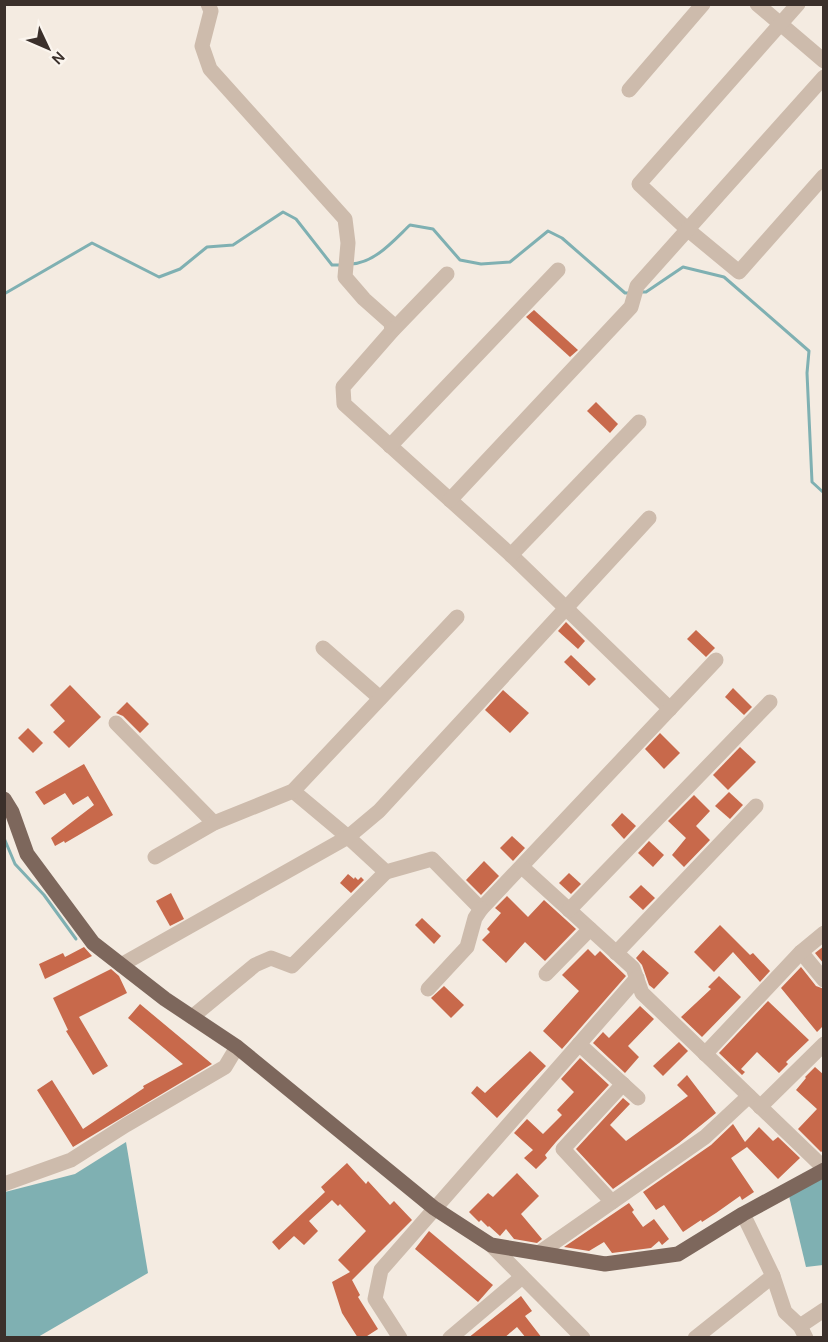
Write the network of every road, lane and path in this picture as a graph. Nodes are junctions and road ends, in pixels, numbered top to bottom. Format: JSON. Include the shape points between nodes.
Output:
{"nodes":[{"id":1,"x":208,"y":4,"type":"edge"},
{"id":2,"x":703,"y":4,"type":"edge"},
{"id":3,"x":757,"y":4,"type":"edge"},
{"id":4,"x":798,"y":4,"type":"edge"},
{"id":5,"x":780,"y":24,"type":"junction"},
{"id":6,"x":824,"y":61,"type":"edge"},
{"id":7,"x":824,"y":77,"type":"edge"},
{"id":8,"x":629,"y":90,"type":"dead end"},
{"id":9,"x":824,"y":176,"type":"edge"},
{"id":10,"x":687,"y":229,"type":"junction"},
{"id":11,"x":558,"y":270,"type":"dead end"},
{"id":12,"x":447,"y":274,"type":"dead end"},
{"id":13,"x":392,"y":331,"type":"junction"},
{"id":14,"x":639,"y":422,"type":"dead end"},
{"id":15,"x":390,"y":446,"type":"junction"},
{"id":16,"x":450,"y":500,"type":"junction"},
{"id":17,"x":649,"y":518,"type":"dead end"},
{"id":18,"x":511,"y":555,"type":"junction"},
{"id":19,"x":566,"y":610,"type":"junction"},
{"id":20,"x":457,"y":616,"type":"dead end"},
{"id":21,"x":323,"y":648,"type":"dead end"},
{"id":22,"x":716,"y":660,"type":"dead end"},
{"id":23,"x":380,"y":698,"type":"junction"},
{"id":24,"x":770,"y":702,"type":"dead end"},
{"id":25,"x":670,"y":709,"type":"junction"},
{"id":26,"x":116,"y":723,"type":"dead end"},
{"id":27,"x":292,"y":791,"type":"junction"},
{"id":28,"x":4,"y":799,"type":"edge"},
{"id":29,"x":756,"y":806,"type":"dead end"},
{"id":30,"x":214,"y":823,"type":"junction"},
{"id":31,"x":348,"y":837,"type":"junction"},
{"id":32,"x":155,"y":857,"type":"dead end"},
{"id":33,"x":522,"y":867,"type":"junction"},
{"id":34,"x":387,"y":872,"type":"junction"},
{"id":35,"x":481,"y":909,"type":"junction"},
{"id":36,"x":569,"y":910,"type":"junction"},
{"id":37,"x":590,"y":929,"type":"junction"},
{"id":38,"x":824,"y":933,"type":"edge"},
{"id":39,"x":801,"y":952,"type":"junction"},
{"id":40,"x":616,"y":953,"type":"junction"},
{"id":41,"x":121,"y":965,"type":"junction"},
{"id":42,"x":546,"y":974,"type":"dead end"},
{"id":43,"x":637,"y":978,"type":"junction"},
{"id":44,"x":824,"y":980,"type":"edge"},
{"id":45,"x":428,"y":988,"type":"dead end"},
{"id":46,"x":192,"y":1017,"type":"junction"},
{"id":47,"x":579,"y":1044,"type":"junction"},
{"id":48,"x":824,"y":1044,"type":"edge"},
{"id":49,"x":237,"y":1047,"type":"junction"},
{"id":50,"x":705,"y":1054,"type":"junction"},
{"id":51,"x":623,"y":1084,"type":"junction"},
{"id":52,"x":638,"y":1098,"type":"dead end"},
{"id":53,"x":754,"y":1101,"type":"junction"},
{"id":54,"x":824,"y":1169,"type":"edge"},
{"id":55,"x":4,"y":1184,"type":"edge"},
{"id":56,"x":612,"y":1202,"type":"junction"},
{"id":57,"x":434,"y":1208,"type":"junction"},
{"id":58,"x":743,"y":1214,"type":"junction"},
{"id":59,"x":491,"y":1245,"type":"junction"},
{"id":60,"x":539,"y":1253,"type":"junction"},
{"id":61,"x":773,"y":1276,"type":"junction"},
{"id":62,"x":522,"y":1277,"type":"junction"},
{"id":63,"x":824,"y":1310,"type":"edge"},
{"id":64,"x":803,"y":1332,"type":"edge"},
{"id":65,"x":400,"y":1338,"type":"edge"},
{"id":66,"x":450,"y":1338,"type":"edge"},
{"id":67,"x":583,"y":1338,"type":"edge"},
{"id":68,"x":695,"y":1338,"type":"edge"}],
"edges":[{"from":1,"to":13,"type":"street","via":[[211,11],[202,46],[210,69],[345,219],[345,277],[392,323]]},
{"from":2,"to":8,"type":"street"},
{"from":3,"to":5,"type":"street"},
{"from":4,"to":5,"type":"street"},
{"from":5,"to":6,"type":"street"},
{"from":5,"to":10,"type":"street","via":[[639,184]]},
{"from":7,"to":10,"type":"street"},
{"from":9,"to":10,"type":"street","via":[[739,272]]},
{"from":10,"to":16,"type":"street","via":[[637,286],[632,307]]},
{"from":11,"to":15,"type":"street"},
{"from":12,"to":13,"type":"street"},
{"from":13,"to":15,"type":"street","via":[[343,387],[344,404]]},
{"from":14,"to":18,"type":"street"},
{"from":15,"to":16,"type":"street"},
{"from":16,"to":18,"type":"street"},
{"from":17,"to":19,"type":"street"},
{"from":18,"to":19,"type":"street"},
{"from":19,"to":25,"type":"street"},
{"from":19,"to":31,"type":"street","via":[[379,811]]},
{"from":20,"to":23,"type":"street"},
{"from":21,"to":23,"type":"street"},
{"from":22,"to":25,"type":"street"},
{"from":23,"to":27,"type":"street"},
{"from":24,"to":36,"type":"street"},
{"from":25,"to":33,"type":"street"},
{"from":26,"to":30,"type":"street"},
{"from":27,"to":30,"type":"street"},
{"from":27,"to":31,"type":"street"},
{"from":28,"to":41,"type":"main road","via":[[27,854],[93,943]]},
{"from":29,"to":40,"type":"street"},
{"from":30,"to":32,"type":"street"},
{"from":31,"to":34,"type":"street"},
{"from":31,"to":41,"type":"street"},
{"from":33,"to":35,"type":"street"},
{"from":33,"to":36,"type":"street"},
{"from":34,"to":35,"type":"street","via":[[432,859]]},
{"from":34,"to":46,"type":"street","via":[[292,966],[271,958],[255,965]]},
{"from":35,"to":45,"type":"street","via":[[467,947]]},
{"from":36,"to":37,"type":"street"},
{"from":37,"to":40,"type":"street"},
{"from":37,"to":42,"type":"street"},
{"from":38,"to":39,"type":"street"},
{"from":39,"to":44,"type":"street"},
{"from":39,"to":50,"type":"street"},
{"from":40,"to":43,"type":"street","via":[[633,968]]},
{"from":41,"to":46,"type":"main road"},
{"from":43,"to":47,"type":"street"},
{"from":43,"to":50,"type":"street","via":[[642,993]]},
{"from":46,"to":49,"type":"main road"},
{"from":47,"to":51,"type":"street"},
{"from":47,"to":57,"type":"street"},
{"from":48,"to":53,"type":"street"},
{"from":49,"to":55,"type":"street","via":[[225,1067],[71,1160]]},
{"from":49,"to":57,"type":"main road"},
{"from":50,"to":53,"type":"street"},
{"from":51,"to":52,"type":"street"},
{"from":51,"to":56,"type":"street","via":[[563,1149]]},
{"from":53,"to":54,"type":"street"},
{"from":53,"to":56,"type":"street"},
{"from":54,"to":58,"type":"main road"},
{"from":56,"to":60,"type":"street"},
{"from":57,"to":59,"type":"main road"},
{"from":57,"to":65,"type":"street","via":[[381,1270],[375,1299]]},
{"from":58,"to":60,"type":"main road","via":[[678,1254],[604,1264]]},
{"from":58,"to":61,"type":"street"},
{"from":59,"to":60,"type":"main road"},
{"from":59,"to":62,"type":"street"},
{"from":61,"to":64,"type":"street","via":[[785,1311]]},
{"from":61,"to":68,"type":"street"},
{"from":62,"to":66,"type":"street"},
{"from":62,"to":67,"type":"street"},
{"from":63,"to":64,"type":"street"}]}
